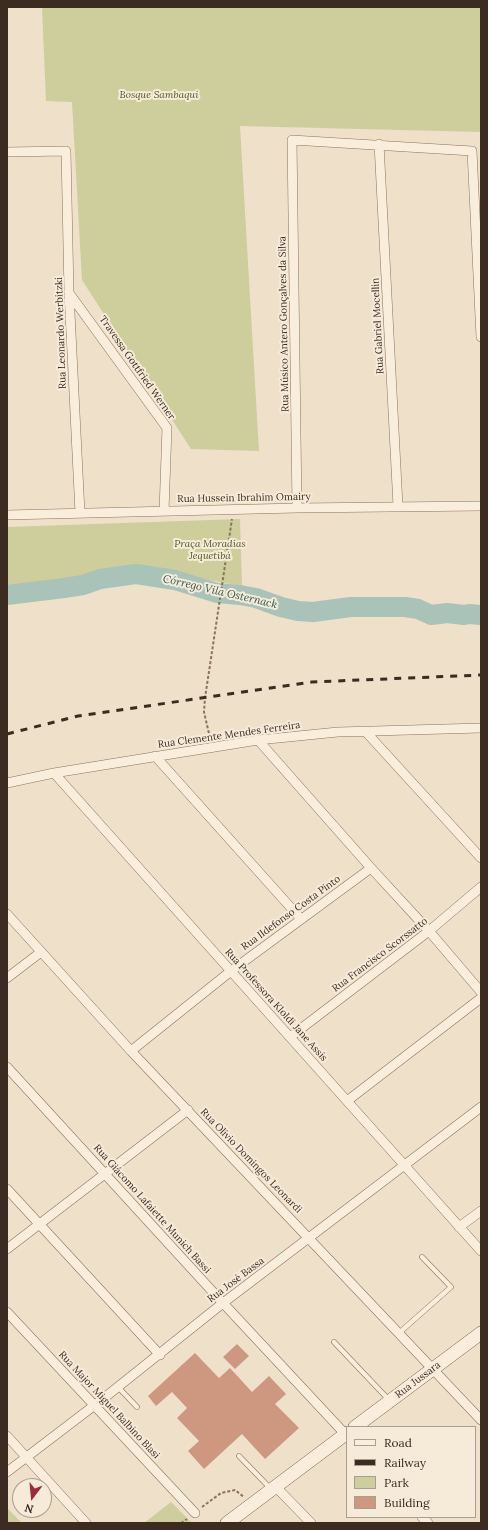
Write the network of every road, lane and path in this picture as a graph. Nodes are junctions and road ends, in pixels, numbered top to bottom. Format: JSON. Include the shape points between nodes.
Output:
{"nodes":[{"id":1,"x":379,"y":144,"type":"junction"},
{"id":2,"x":7,"y":152,"type":"edge"},
{"id":3,"x":69,"y":293,"type":"junction"},
{"id":4,"x":481,"y":337,"type":"edge"},
{"id":5,"x":398,"y":506,"type":"junction"},
{"id":6,"x":481,"y":506,"type":"edge"},
{"id":7,"x":297,"y":508,"type":"junction"},
{"id":8,"x":233,"y":510,"type":"junction"},
{"id":9,"x":164,"y":511,"type":"junction"},
{"id":10,"x":80,"y":513,"type":"junction"},
{"id":11,"x":7,"y":515,"type":"edge"},
{"id":12,"x":480,"y":729,"type":"edge"},
{"id":13,"x":365,"y":731,"type":"junction"},
{"id":14,"x":258,"y":740,"type":"junction"},
{"id":15,"x":212,"y":747,"type":"junction"},
{"id":16,"x":155,"y":756,"type":"junction"},
{"id":17,"x":54,"y":773,"type":"junction"},
{"id":18,"x":7,"y":783,"type":"edge"},
{"id":19,"x":481,"y":858,"type":"edge"},
{"id":20,"x":371,"y":868,"type":"junction"},
{"id":21,"x":481,"y":887,"type":"edge"},
{"id":22,"x":7,"y":914,"type":"edge"},
{"id":23,"x":301,"y":919,"type":"junction"},
{"id":24,"x":429,"y":931,"type":"junction"},
{"id":25,"x":41,"y":952,"type":"junction"},
{"id":26,"x":231,"y":971,"type":"junction"},
{"id":27,"x":7,"y":978,"type":"edge"},
{"id":28,"x":481,"y":992,"type":"edge"},
{"id":29,"x":481,"y":998,"type":"edge"},
{"id":30,"x":290,"y":1037,"type":"junction"},
{"id":31,"x":131,"y":1051,"type":"junction"},
{"id":32,"x":7,"y":1067,"type":"edge"},
{"id":33,"x":347,"y":1101,"type":"junction"},
{"id":34,"x":481,"y":1107,"type":"edge"},
{"id":35,"x":188,"y":1110,"type":"junction"},
{"id":36,"x":404,"y":1166,"type":"junction"},
{"id":37,"x":104,"y":1174,"type":"junction"},
{"id":38,"x":7,"y":1189,"type":"edge"},
{"id":39,"x":481,"y":1211,"type":"edge"},
{"id":40,"x":39,"y":1224,"type":"junction"},
{"id":41,"x":459,"y":1227,"type":"junction"},
{"id":42,"x":309,"y":1239,"type":"junction"},
{"id":43,"x":7,"y":1249,"type":"edge"},
{"id":44,"x":481,"y":1251,"type":"edge"},
{"id":45,"x":422,"y":1257,"type":"dead end"},
{"id":46,"x":223,"y":1303,"type":"junction"},
{"id":47,"x":7,"y":1312,"type":"edge"},
{"id":48,"x":399,"y":1333,"type":"junction"},
{"id":49,"x":481,"y":1333,"type":"edge"},
{"id":50,"x":334,"y":1342,"type":"dead end"},
{"id":51,"x":160,"y":1354,"type":"junction"},
{"id":52,"x":432,"y":1369,"type":"junction"},
{"id":53,"x":118,"y":1387,"type":"junction"},
{"id":54,"x":390,"y":1401,"type":"junction"},
{"id":55,"x":94,"y":1405,"type":"junction"},
{"id":56,"x":137,"y":1407,"type":"dead end"},
{"id":57,"x":481,"y":1420,"type":"edge"},
{"id":58,"x":357,"y":1426,"type":"edge"},
{"id":59,"x":346,"y":1431,"type":"edge"},
{"id":60,"x":346,"y":1434,"type":"edge"},
{"id":61,"x":7,"y":1436,"type":"edge"},
{"id":62,"x":239,"y":1456,"type":"dead end"},
{"id":63,"x":27,"y":1457,"type":"junction"},
{"id":64,"x":7,"y":1472,"type":"edge"},
{"id":65,"x":273,"y":1488,"type":"junction"},
{"id":66,"x":252,"y":1504,"type":"junction"},
{"id":67,"x":195,"y":1513,"type":"junction"},
{"id":68,"x":86,"y":1523,"type":"edge"},
{"id":69,"x":181,"y":1523,"type":"edge"},
{"id":70,"x":227,"y":1523,"type":"edge"},
{"id":71,"x":311,"y":1523,"type":"edge"}],
"edges":[{"from":1,"to":4,"type":"street","via":[[472,151]]},
{"from":1,"to":5,"type":"street","name":"Rua Gabriel Mocellin"},
{"from":1,"to":7,"type":"street","name":"Rua Músico Antero Gonçalves da Silva","via":[[292,140]]},
{"from":2,"to":3,"type":"street","name":"Rua Leonardo Werbitzki","via":[[66,152]]},
{"from":3,"to":9,"type":"street","name":"Travessa Gottfried Werner","via":[[167,428]]},
{"from":3,"to":10,"type":"street","name":"Rua Leonardo Werbitzki"},
{"from":5,"to":6,"type":"street","name":"Rua Hussein Ibrahim Omairy"},
{"from":5,"to":7,"type":"street","name":"Rua Hussein Ibrahim Omairy"},
{"from":7,"to":8,"type":"street","name":"Rua Hussein Ibrahim Omairy"},
{"from":8,"to":9,"type":"street","name":"Rua Hussein Ibrahim Omairy"},
{"from":8,"to":15,"type":"path","via":[[205,698],[204,712]]},
{"from":9,"to":10,"type":"street","name":"Rua Hussein Ibrahim Omairy"},
{"from":10,"to":11,"type":"street","name":"Rua Hussein Ibrahim Omairy"},
{"from":12,"to":13,"type":"street","name":"Rua Clemente Mendes Ferreira"},
{"from":13,"to":14,"type":"street","name":"Rua Clemente Mendes Ferreira"},
{"from":13,"to":19,"type":"street"},
{"from":14,"to":15,"type":"street","name":"Rua Clemente Mendes Ferreira"},
{"from":14,"to":20,"type":"street"},
{"from":15,"to":16,"type":"street","name":"Rua Clemente Mendes Ferreira"},
{"from":16,"to":17,"type":"street","name":"Rua Clemente Mendes Ferreira"},
{"from":16,"to":23,"type":"street"},
{"from":17,"to":18,"type":"street","name":"Rua Clemente Mendes Ferreira"},
{"from":17,"to":26,"type":"street","name":"Rua Professora Kloldi Jane Assis"},
{"from":20,"to":23,"type":"street","name":"Rua Ildefonso Costa Pinto"},
{"from":20,"to":24,"type":"street"},
{"from":21,"to":24,"type":"street","name":"Rua Francisco Scorssatto"},
{"from":22,"to":25,"type":"street","name":"Rua Olívio Domingos Leonardi"},
{"from":23,"to":26,"type":"street","name":"Rua Ildefonso Costa Pinto"},
{"from":24,"to":28,"type":"street"},
{"from":24,"to":30,"type":"street","name":"Rua Francisco Scorssatto"},
{"from":25,"to":27,"type":"street"},
{"from":25,"to":31,"type":"street","name":"Rua Olívio Domingos Leonardi"},
{"from":26,"to":30,"type":"street","name":"Rua Professora Kloldi Jane Assis"},
{"from":26,"to":31,"type":"street","name":"Rua Ildefonso Costa Pinto"},
{"from":29,"to":33,"type":"street"},
{"from":30,"to":33,"type":"street","name":"Rua Professora Kloldi Jane Assis"},
{"from":31,"to":35,"type":"street","name":"Rua Olívio Domingos Leonardi"},
{"from":32,"to":37,"type":"street","name":"Rua Giácomo Lafaiette Munich Bassi"},
{"from":33,"to":36,"type":"street","name":"Rua Professora Kloldi Jane Assis"},
{"from":34,"to":36,"type":"street","name":"Rua José Bassa"},
{"from":35,"to":37,"type":"street"},
{"from":35,"to":42,"type":"street","name":"Rua Olívio Domingos Leonardi"},
{"from":36,"to":41,"type":"street","name":"Rua Professora Kloldi Jane Assis"},
{"from":36,"to":42,"type":"street","name":"Rua José Bassa"},
{"from":37,"to":40,"type":"street"},
{"from":37,"to":46,"type":"street","name":"Rua Giácomo Lafaiette Munich Bassi"},
{"from":38,"to":40,"type":"street"},
{"from":39,"to":41,"type":"street"},
{"from":40,"to":43,"type":"street"},
{"from":40,"to":51,"type":"street"},
{"from":41,"to":44,"type":"street","name":"Rua Professora Kloldi Jane Assis"},
{"from":42,"to":46,"type":"street","name":"Rua José Bassa"},
{"from":42,"to":48,"type":"street","name":"Rua Olívio Domingos Leonardi"},
{"from":45,"to":48,"type":"lane","via":[[451,1287]]},
{"from":46,"to":51,"type":"street","name":"Rua José Bassa"},
{"from":46,"to":59,"type":"street","name":"Rua Giácomo Lafaiette Munich Bassi"},
{"from":47,"to":55,"type":"street","name":"Rua Major Miguel Balbino Blasi"},
{"from":48,"to":52,"type":"street","name":"Rua Olívio Domingos Leonardi"},
{"from":49,"to":52,"type":"street","name":"Rua Jussara"},
{"from":50,"to":54,"type":"lane"},
{"from":51,"to":53,"type":"street","name":"Rua José Bassa"},
{"from":52,"to":54,"type":"street","name":"Rua Jussara"},
{"from":52,"to":57,"type":"street","name":"Rua Olívio Domingos Leonardi"},
{"from":53,"to":55,"type":"street","name":"Rua José Bassa"},
{"from":53,"to":56,"type":"lane"},
{"from":54,"to":58,"type":"street","name":"Rua Jussara"},
{"from":55,"to":63,"type":"street","name":"Rua José Bassa"},
{"from":55,"to":67,"type":"street","name":"Rua Major Miguel Balbino Blasi"},
{"from":60,"to":65,"type":"street","name":"Rua Jussara"},
{"from":61,"to":63,"type":"street"},
{"from":62,"to":65,"type":"lane"},
{"from":63,"to":64,"type":"street","name":"Rua José Bassa"},
{"from":63,"to":68,"type":"street"},
{"from":65,"to":66,"type":"street","name":"Rua Jussara"},
{"from":65,"to":71,"type":"street"},
{"from":66,"to":67,"type":"path","via":[[235,1490],[221,1493]]},
{"from":66,"to":70,"type":"street","name":"Rua Jussara"},
{"from":67,"to":69,"type":"path"}]}
